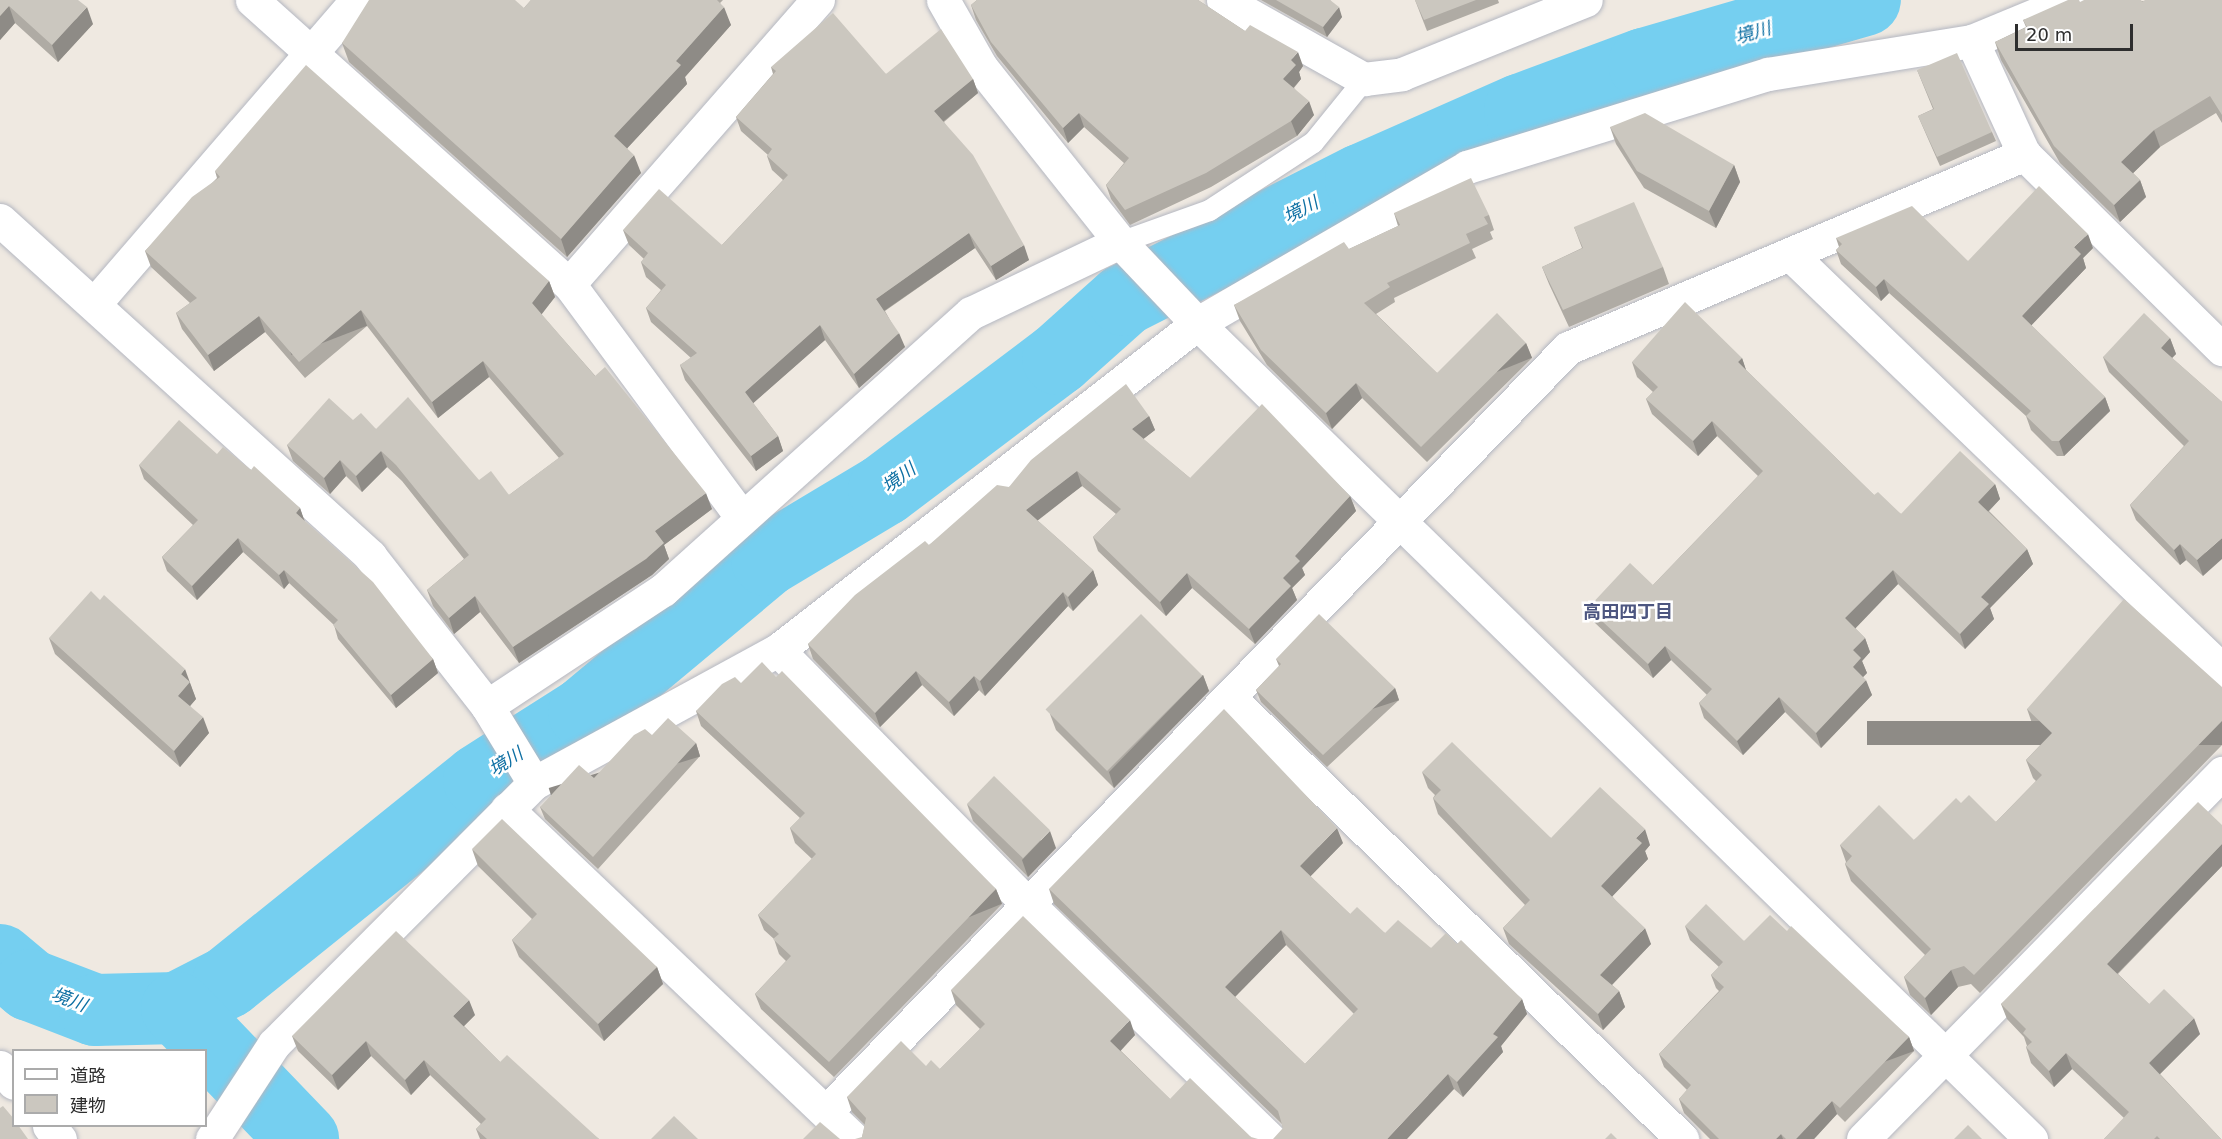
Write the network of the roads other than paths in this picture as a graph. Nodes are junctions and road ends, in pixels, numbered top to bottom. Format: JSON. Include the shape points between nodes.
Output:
{"nodes":[{"id":1,"x":252,"y":0,"type":"edge"},
{"id":2,"x":357,"y":0,"type":"edge"},
{"id":3,"x":818,"y":0,"type":"edge"},
{"id":4,"x":943,"y":0,"type":"edge"},
{"id":5,"x":1223,"y":0,"type":"edge"},
{"id":6,"x":1586,"y":0,"type":"edge"},
{"id":7,"x":2071,"y":0,"type":"edge"},
{"id":8,"x":1972,"y":41,"type":"junction"},
{"id":9,"x":313,"y":53,"type":"junction"},
{"id":10,"x":1364,"y":79,"type":"junction"},
{"id":11,"x":2024,"y":154,"type":"junction"},
{"id":12,"x":0,"y":220,"type":"edge"},
{"id":13,"x":1120,"y":242,"type":"junction"},
{"id":14,"x":1790,"y":254,"type":"junction"},
{"id":15,"x":569,"y":284,"type":"junction"},
{"id":16,"x":96,"y":302,"type":"junction"},
{"id":17,"x":1196,"y":322,"type":"junction"},
{"id":18,"x":2222,"y":349,"type":"edge"},
{"id":19,"x":742,"y":518,"type":"junction"},
{"id":20,"x":1400,"y":523,"type":"junction"},
{"id":21,"x":778,"y":650,"type":"junction"},
{"id":22,"x":2222,"y":670,"type":"edge"},
{"id":23,"x":1232,"y":700,"type":"junction"},
{"id":24,"x":487,"y":706,"type":"junction"},
{"id":25,"x":2222,"y":773,"type":"edge"},
{"id":26,"x":534,"y":783,"type":"junction"},
{"id":27,"x":507,"y":809,"type":"junction"},
{"id":28,"x":1029,"y":905,"type":"junction"},
{"id":29,"x":1943,"y":1053,"type":"junction"},
{"id":30,"x":0,"y":1066,"type":"edge"},
{"id":31,"x":12,"y":1081,"type":"edge"},
{"id":32,"x":826,"y":1112,"type":"junction"},
{"id":33,"x":51,"y":1127,"type":"edge"},
{"id":34,"x":60,"y":1139,"type":"edge"},
{"id":35,"x":212,"y":1139,"type":"edge"},
{"id":36,"x":854,"y":1139,"type":"edge"},
{"id":37,"x":1270,"y":1139,"type":"edge"},
{"id":38,"x":1682,"y":1139,"type":"edge"},
{"id":39,"x":1863,"y":1139,"type":"edge"},
{"id":40,"x":2031,"y":1139,"type":"edge"}],
"edges":[{"from":1,"to":9,"type":"street"},
{"from":2,"to":9,"type":"street"},
{"from":3,"to":15,"type":"street"},
{"from":4,"to":13,"type":"street","via":[[981,67]]},
{"from":5,"to":10,"type":"street"},
{"from":6,"to":10,"type":"street","via":[[1402,74]]},
{"from":7,"to":8,"type":"street"},
{"from":8,"to":11,"type":"street"},
{"from":8,"to":17,"type":"street","via":[[1768,74],[1467,167]]},
{"from":9,"to":15,"type":"street"},
{"from":9,"to":16,"type":"street"},
{"from":10,"to":13,"type":"lane","via":[[1313,142],[1209,210]]},
{"from":11,"to":14,"type":"street"},
{"from":11,"to":18,"type":"street"},
{"from":12,"to":16,"type":"street"},
{"from":13,"to":17,"type":"street"},
{"from":13,"to":19,"type":"street","via":[[971,313]]},
{"from":14,"to":20,"type":"street","via":[[1568,348]]},
{"from":14,"to":22,"type":"street"},
{"from":15,"to":19,"type":"street"},
{"from":16,"to":24,"type":"street","via":[[369,556]]},
{"from":17,"to":20,"type":"street"},
{"from":17,"to":21,"type":"street"},
{"from":19,"to":24,"type":"street","via":[[663,590]]},
{"from":20,"to":23,"type":"street"},
{"from":20,"to":29,"type":"street"},
{"from":21,"to":26,"type":"street"},
{"from":21,"to":28,"type":"street"},
{"from":23,"to":28,"type":"street"},
{"from":23,"to":38,"type":"street"},
{"from":24,"to":26,"type":"street"},
{"from":25,"to":29,"type":"street"},
{"from":26,"to":27,"type":"street"},
{"from":27,"to":32,"type":"street"},
{"from":27,"to":35,"type":"street","via":[[274,1044]]},
{"from":28,"to":32,"type":"street"},
{"from":28,"to":37,"type":"street"},
{"from":29,"to":39,"type":"street"},
{"from":29,"to":40,"type":"street"},
{"from":30,"to":31,"type":"street"},
{"from":32,"to":36,"type":"street"},
{"from":33,"to":34,"type":"street"}]}
